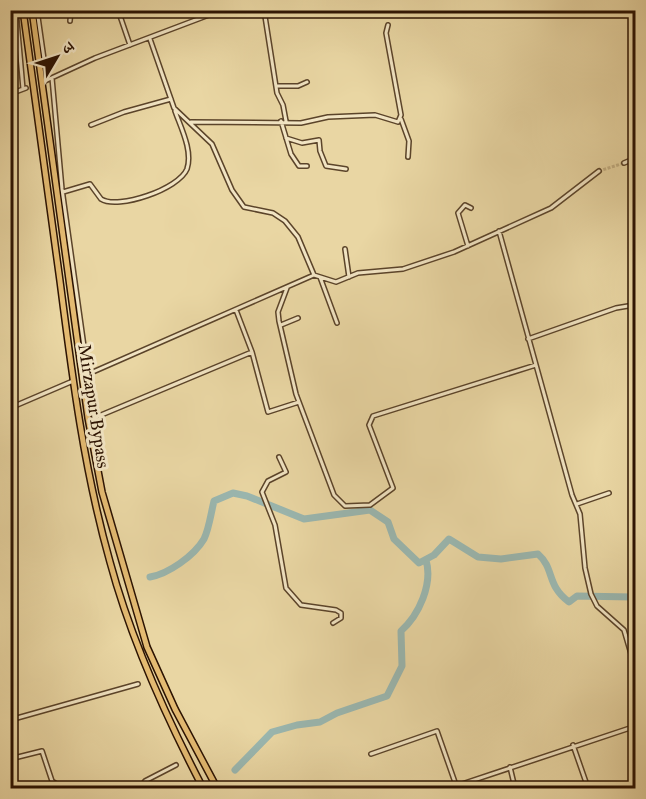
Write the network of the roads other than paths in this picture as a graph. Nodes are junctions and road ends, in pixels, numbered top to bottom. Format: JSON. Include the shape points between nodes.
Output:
{"nodes":[{"id":1,"x":16,"y":10,"type":"edge"},
{"id":2,"x":22,"y":10,"type":"edge"},
{"id":3,"x":32,"y":10,"type":"edge"},
{"id":4,"x":37,"y":10,"type":"edge"},
{"id":5,"x":71,"y":10,"type":"edge"},
{"id":6,"x":118,"y":10,"type":"edge"},
{"id":7,"x":222,"y":10,"type":"edge"},
{"id":8,"x":264,"y":10,"type":"edge"},
{"id":9,"x":70,"y":21,"type":"dead end"},
{"id":10,"x":388,"y":25,"type":"dead end"},
{"id":11,"x":150,"y":39,"type":"junction"},
{"id":12,"x":130,"y":45,"type":"junction"},
{"id":13,"x":52,"y":78,"type":"junction"},
{"id":14,"x":307,"y":82,"type":"dead end"},
{"id":15,"x":276,"y":86,"type":"junction"},
{"id":16,"x":10,"y":94,"type":"edge"},
{"id":17,"x":171,"y":99,"type":"junction"},
{"id":18,"x":174,"y":108,"type":"junction"},
{"id":19,"x":401,"y":119,"type":"junction"},
{"id":20,"x":283,"y":121,"type":"junction"},
{"id":21,"x":191,"y":122,"type":"junction"},
{"id":22,"x":91,"y":125,"type":"dead end"},
{"id":23,"x":286,"y":138,"type":"junction"},
{"id":24,"x":408,"y":157,"type":"dead end"},
{"id":25,"x":636,"y":158,"type":"edge"},
{"id":26,"x":624,"y":163,"type":"tunnel mouth"},
{"id":27,"x":307,"y":166,"type":"dead end"},
{"id":28,"x":346,"y":169,"type":"dead end"},
{"id":29,"x":599,"y":171,"type":"tunnel mouth"},
{"id":30,"x":63,"y":192,"type":"junction"},
{"id":31,"x":471,"y":208,"type":"dead end"},
{"id":32,"x":499,"y":231,"type":"junction"},
{"id":33,"x":468,"y":246,"type":"junction"},
{"id":34,"x":345,"y":249,"type":"dead end"},
{"id":35,"x":314,"y":275,"type":"junction"},
{"id":36,"x":320,"y":277,"type":"junction"},
{"id":37,"x":349,"y":277,"type":"junction"},
{"id":38,"x":286,"y":288,"type":"junction"},
{"id":39,"x":634,"y":305,"type":"edge"},
{"id":40,"x":236,"y":310,"type":"junction"},
{"id":41,"x":298,"y":318,"type":"dead end"},
{"id":42,"x":337,"y":323,"type":"dead end"},
{"id":43,"x":281,"y":325,"type":"junction"},
{"id":44,"x":528,"y":339,"type":"junction"},
{"id":45,"x":252,"y":352,"type":"junction"},
{"id":46,"x":536,"y":366,"type":"junction"},
{"id":47,"x":86,"y":375,"type":"junction"},
{"id":48,"x":73,"y":381,"type":"junction"},
{"id":49,"x":299,"y":402,"type":"junction"},
{"id":50,"x":10,"y":408,"type":"edge"},
{"id":51,"x":279,"y":457,"type":"dead end"},
{"id":52,"x":609,"y":493,"type":"dead end"},
{"id":53,"x":577,"y":504,"type":"junction"},
{"id":54,"x":333,"y":624,"type":"dead end"},
{"id":55,"x":636,"y":671,"type":"edge"},
{"id":56,"x":138,"y":684,"type":"dead end"},
{"id":57,"x":10,"y":720,"type":"edge"},
{"id":58,"x":636,"y":726,"type":"edge"},
{"id":59,"x":573,"y":745,"type":"junction"},
{"id":60,"x":371,"y":754,"type":"dead end"},
{"id":61,"x":10,"y":759,"type":"edge"},
{"id":62,"x":176,"y":765,"type":"dead end"},
{"id":63,"x":510,"y":767,"type":"junction"},
{"id":64,"x":636,"y":784,"type":"edge"},
{"id":65,"x":58,"y":785,"type":"dead end"},
{"id":66,"x":456,"y":788,"type":"edge"},
{"id":67,"x":140,"y":789,"type":"edge"},
{"id":68,"x":203,"y":789,"type":"edge"},
{"id":69,"x":217,"y":789,"type":"edge"},
{"id":70,"x":515,"y":789,"type":"edge"},
{"id":71,"x":588,"y":789,"type":"edge"},
{"id":72,"x":621,"y":789,"type":"edge"}],
"edges":[{"from":1,"to":16,"type":"street","via":[[24,88]]},
{"from":2,"to":48,"type":"highway","name":"Mirzapur Bypass"},
{"from":3,"to":69,"type":"highway","via":[[92,447],[102,492],[147,646]]},
{"from":4,"to":13,"type":"street","via":[[46,80]]},
{"from":5,"to":9,"type":"street"},
{"from":6,"to":12,"type":"street"},
{"from":7,"to":11,"type":"street"},
{"from":8,"to":15,"type":"street"},
{"from":10,"to":19,"type":"street","via":[[386,33]]},
{"from":11,"to":12,"type":"street"},
{"from":11,"to":17,"type":"street"},
{"from":12,"to":13,"type":"street"},
{"from":13,"to":30,"type":"street"},
{"from":14,"to":15,"type":"street"},
{"from":15,"to":20,"type":"street"},
{"from":17,"to":18,"type":"street"},
{"from":17,"to":22,"type":"street"},
{"from":18,"to":21,"type":"street"},
{"from":18,"to":30,"type":"street","via":[[188,155],[187,169],[174,184],[115,202],[101,199],[90,184]]},
{"from":19,"to":20,"type":"street","via":[[396,122],[381,115],[342,115],[308,122]]},
{"from":19,"to":24,"type":"street","via":[[410,145]]},
{"from":20,"to":21,"type":"street"},
{"from":20,"to":23,"type":"street"},
{"from":21,"to":35,"type":"street","via":[[212,144],[232,190],[244,207],[279,216],[295,232]]},
{"from":23,"to":27,"type":"street","via":[[293,158],[299,166]]},
{"from":23,"to":28,"type":"street","via":[[303,143],[319,140],[326,166]]},
{"from":25,"to":26,"type":"street"},
{"from":29,"to":32,"type":"street","via":[[551,208]]},
{"from":30,"to":47,"type":"street"},
{"from":31,"to":33,"type":"street","via":[[465,206],[458,213]]},
{"from":32,"to":33,"type":"street"},
{"from":32,"to":44,"type":"street"},
{"from":33,"to":37,"type":"street","via":[[403,270]]},
{"from":34,"to":37,"type":"street"},
{"from":35,"to":36,"type":"street"},
{"from":35,"to":38,"type":"street"},
{"from":36,"to":37,"type":"street","via":[[336,282]]},
{"from":36,"to":42,"type":"street"},
{"from":38,"to":40,"type":"street"},
{"from":38,"to":43,"type":"street","via":[[278,312]]},
{"from":39,"to":44,"type":"street"},
{"from":40,"to":45,"type":"street"},
{"from":40,"to":47,"type":"street"},
{"from":41,"to":43,"type":"street"},
{"from":43,"to":49,"type":"street"},
{"from":44,"to":46,"type":"street"},
{"from":45,"to":47,"type":"street","via":[[94,418]]},
{"from":45,"to":49,"type":"street","via":[[269,413]]},
{"from":46,"to":49,"type":"street","via":[[373,416],[369,425],[393,488],[362,507],[345,506],[336,500]]},
{"from":46,"to":53,"type":"street"},
{"from":48,"to":50,"type":"street"},
{"from":48,"to":68,"type":"highway","name":"Mirzapur Bypass","via":[[110,564],[170,724]]},
{"from":51,"to":54,"type":"street","via":[[286,472],[268,482],[262,492],[275,525],[286,588],[301,605],[342,614]]},
{"from":52,"to":53,"type":"street"},
{"from":53,"to":55,"type":"street","via":[[591,594],[624,630]]},
{"from":56,"to":57,"type":"street"},
{"from":58,"to":59,"type":"street"},
{"from":59,"to":63,"type":"street"},
{"from":59,"to":71,"type":"street"},
{"from":60,"to":66,"type":"street","via":[[437,731]]},
{"from":61,"to":65,"type":"street","via":[[42,751],[52,781]]},
{"from":62,"to":67,"type":"street","via":[[145,781]]},
{"from":63,"to":66,"type":"street"},
{"from":63,"to":70,"type":"street"},
{"from":64,"to":72,"type":"street"}]}
